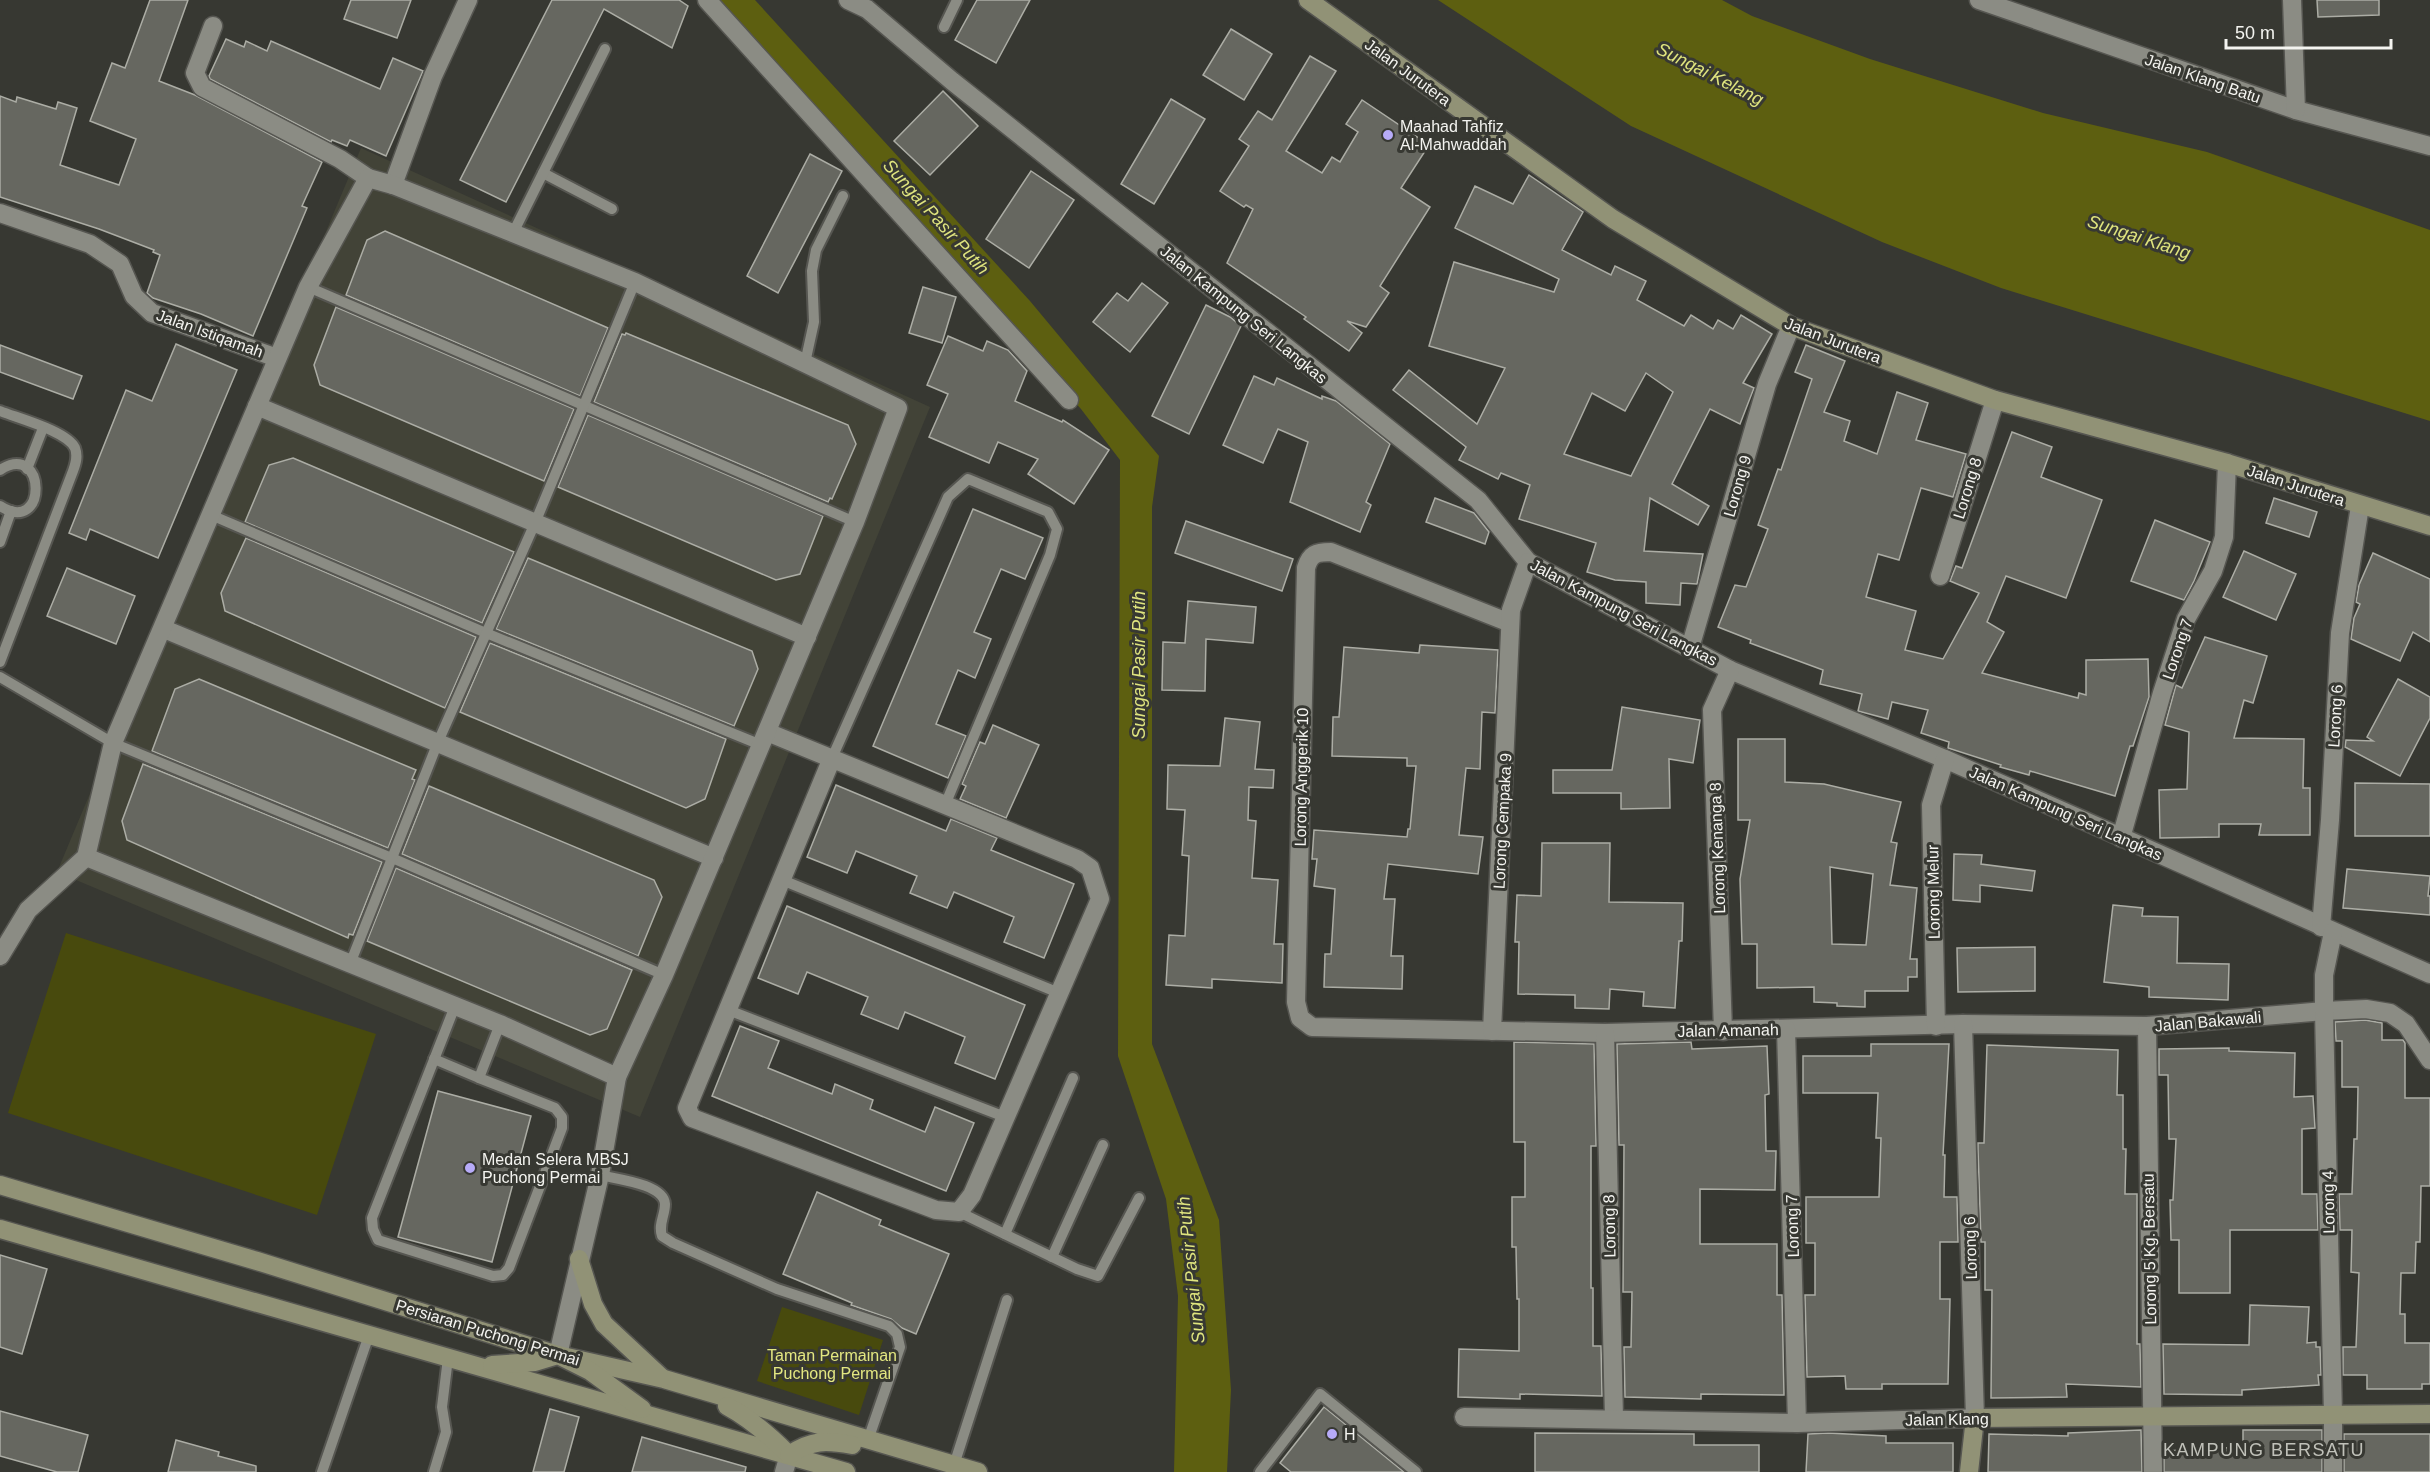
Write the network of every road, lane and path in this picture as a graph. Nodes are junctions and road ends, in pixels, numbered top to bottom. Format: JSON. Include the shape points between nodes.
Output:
{"nodes":[{"id":1,"x":468,"y":0,"type":"edge"},
{"id":2,"x":707,"y":0,"type":"edge"},
{"id":3,"x":848,"y":0,"type":"edge"},
{"id":4,"x":957,"y":0,"type":"edge"},
{"id":5,"x":1308,"y":0,"type":"edge"},
{"id":6,"x":1979,"y":0,"type":"edge"},
{"id":7,"x":2292,"y":0,"type":"edge"},
{"id":8,"x":213,"y":26,"type":"dead end"},
{"id":9,"x":944,"y":27,"type":"dead end"},
{"id":10,"x":605,"y":49,"type":"dead end"},
{"id":11,"x":2296,"y":110,"type":"junction"},
{"id":12,"x":2430,"y":146,"type":"edge"},
{"id":13,"x":543,"y":173,"type":"junction"},
{"id":14,"x":368,"y":178,"type":"junction"},
{"id":15,"x":393,"y":185,"type":"junction"},
{"id":16,"x":843,"y":196,"type":"dead end"},
{"id":17,"x":612,"y":209,"type":"dead end"},
{"id":18,"x":0,"y":213,"type":"edge"},
{"id":19,"x":513,"y":233,"type":"junction"},
{"id":20,"x":635,"y":282,"type":"junction"},
{"id":21,"x":308,"y":287,"type":"junction"},
{"id":22,"x":1791,"y":326,"type":"junction"},
{"id":23,"x":277,"y":358,"type":"junction"},
{"id":24,"x":805,"y":363,"type":"junction"},
{"id":25,"x":1070,"y":400,"type":"dead end"},
{"id":26,"x":1995,"y":400,"type":"junction"},
{"id":27,"x":584,"y":404,"type":"junction"},
{"id":28,"x":257,"y":406,"type":"junction"},
{"id":29,"x":0,"y":411,"type":"edge"},
{"id":30,"x":43,"y":428,"type":"junction"},
{"id":31,"x":2227,"y":463,"type":"junction"},
{"id":32,"x":27,"y":469,"type":"junction"},
{"id":33,"x":0,"y":470,"type":"edge"},
{"id":34,"x":0,"y":506,"type":"edge"},
{"id":35,"x":2360,"y":506,"type":"junction"},
{"id":36,"x":11,"y":511,"type":"junction"},
{"id":37,"x":212,"y":515,"type":"junction"},
{"id":38,"x":855,"y":522,"type":"junction"},
{"id":39,"x":535,"y":523,"type":"junction"},
{"id":40,"x":2430,"y":526,"type":"edge"},
{"id":41,"x":0,"y":542,"type":"edge"},
{"id":42,"x":1528,"y":562,"type":"junction"},
{"id":43,"x":1940,"y":576,"type":"dead end"},
{"id":44,"x":1511,"y":617,"type":"junction"},
{"id":45,"x":164,"y":629,"type":"junction"},
{"id":46,"x":486,"y":633,"type":"junction"},
{"id":47,"x":807,"y":637,"type":"junction"},
{"id":48,"x":1690,"y":648,"type":"junction"},
{"id":49,"x":0,"y":662,"type":"edge"},
{"id":50,"x":1728,"y":675,"type":"junction"},
{"id":51,"x":0,"y":676,"type":"edge"},
{"id":52,"x":764,"y":738,"type":"junction"},
{"id":53,"x":438,"y":742,"type":"junction"},
{"id":54,"x":113,"y":743,"type":"junction"},
{"id":55,"x":832,"y":758,"type":"junction"},
{"id":56,"x":1945,"y":759,"type":"junction"},
{"id":57,"x":945,"y":805,"type":"junction"},
{"id":58,"x":2121,"y":838,"type":"junction"},
{"id":59,"x":86,"y":857,"type":"junction"},
{"id":60,"x":392,"y":858,"type":"junction"},
{"id":61,"x":714,"y":858,"type":"junction"},
{"id":62,"x":782,"y":880,"type":"junction"},
{"id":63,"x":2328,"y":935,"type":"junction"},
{"id":64,"x":0,"y":956,"type":"edge"},
{"id":65,"x":350,"y":964,"type":"junction"},
{"id":66,"x":2430,"y":974,"type":"edge"},
{"id":67,"x":664,"y":975,"type":"junction"},
{"id":68,"x":1059,"y":993,"type":"junction"},
{"id":69,"x":455,"y":1006,"type":"junction"},
{"id":70,"x":728,"y":1010,"type":"junction"},
{"id":71,"x":2324,"y":1011,"type":"junction"},
{"id":72,"x":500,"y":1024,"type":"junction"},
{"id":73,"x":1963,"y":1024,"type":"junction"},
{"id":74,"x":1936,"y":1026,"type":"junction"},
{"id":75,"x":2147,"y":1026,"type":"junction"},
{"id":76,"x":1786,"y":1029,"type":"junction"},
{"id":77,"x":1492,"y":1031,"type":"junction"},
{"id":78,"x":1723,"y":1031,"type":"junction"},
{"id":79,"x":1605,"y":1033,"type":"junction"},
{"id":80,"x":434,"y":1059,"type":"junction"},
{"id":81,"x":2430,"y":1060,"type":"edge"},
{"id":82,"x":617,"y":1077,"type":"junction"},
{"id":83,"x":479,"y":1078,"type":"junction"},
{"id":84,"x":1073,"y":1078,"type":"dead end"},
{"id":85,"x":1005,"y":1117,"type":"junction"},
{"id":86,"x":1103,"y":1145,"type":"dead end"},
{"id":87,"x":600,"y":1175,"type":"junction"},
{"id":88,"x":0,"y":1185,"type":"edge"},
{"id":89,"x":1139,"y":1198,"type":"dead end"},
{"id":90,"x":959,"y":1212,"type":"junction"},
{"id":91,"x":0,"y":1229,"type":"edge"},
{"id":92,"x":1005,"y":1234,"type":"junction"},
{"id":93,"x":1052,"y":1257,"type":"junction"},
{"id":94,"x":579,"y":1259,"type":"junction"},
{"id":95,"x":1007,"y":1300,"type":"dead end"},
{"id":96,"x":369,"y":1335,"type":"junction"},
{"id":97,"x":558,"y":1355,"type":"junction"},
{"id":98,"x":448,"y":1358,"type":"junction"},
{"id":99,"x":478,"y":1366,"type":"junction"},
{"id":100,"x":664,"y":1380,"type":"junction"},
{"id":101,"x":690,"y":1388,"type":"junction"},
{"id":102,"x":2430,"y":1414,"type":"edge"},
{"id":103,"x":2333,"y":1415,"type":"junction"},
{"id":104,"x":651,"y":1416,"type":"junction"},
{"id":105,"x":1464,"y":1417,"type":"dead end"},
{"id":106,"x":1614,"y":1418,"type":"junction"},
{"id":107,"x":1975,"y":1418,"type":"junction"},
{"id":108,"x":2151,"y":1418,"type":"junction"},
{"id":109,"x":1797,"y":1423,"type":"junction"},
{"id":110,"x":868,"y":1440,"type":"junction"},
{"id":111,"x":900,"y":1449,"type":"junction"},
{"id":112,"x":786,"y":1464,"type":"edge"},
{"id":113,"x":954,"y":1465,"type":"junction"},
{"id":114,"x":322,"y":1472,"type":"edge"},
{"id":115,"x":434,"y":1472,"type":"edge"},
{"id":116,"x":846,"y":1472,"type":"edge"},
{"id":117,"x":978,"y":1472,"type":"edge"},
{"id":118,"x":1260,"y":1472,"type":"edge"},
{"id":119,"x":1416,"y":1472,"type":"edge"},
{"id":120,"x":1969,"y":1472,"type":"edge"},
{"id":121,"x":2153,"y":1472,"type":"edge"},
{"id":122,"x":2333,"y":1472,"type":"edge"}],
"edges":[{"from":1,"to":15,"type":"street"},
{"from":2,"to":25,"type":"street"},
{"from":3,"to":42,"type":"street","name":"Jalan Kampung Seri Langkas","via":[[867,9],[1478,500]]},
{"from":4,"to":9,"type":"lane"},
{"from":5,"to":22,"type":"street","name":"Jalan Jurutera","via":[[1613,219]]},
{"from":6,"to":11,"type":"street","name":"Jalan Klang Batu"},
{"from":7,"to":11,"type":"street"},
{"from":8,"to":14,"type":"street","via":[[195,73],[202,87],[340,159]]},
{"from":10,"to":13,"type":"lane"},
{"from":11,"to":12,"type":"street","name":"Jalan Klang Batu"},
{"from":13,"to":17,"type":"lane"},
{"from":13,"to":19,"type":"lane"},
{"from":14,"to":15,"type":"street"},
{"from":14,"to":21,"type":"street"},
{"from":15,"to":19,"type":"street"},
{"from":16,"to":24,"type":"lane","via":[[816,250],[812,271],[814,322]]},
{"from":18,"to":23,"type":"street","name":"Jalan Istiqamah","via":[[90,244],[120,264],[134,296],[152,313]]},
{"from":19,"to":20,"type":"street"},
{"from":20,"to":24,"type":"street"},
{"from":20,"to":27,"type":"lane"},
{"from":21,"to":23,"type":"street"},
{"from":21,"to":27,"type":"lane"},
{"from":22,"to":26,"type":"street","name":"Jalan Jurutera"},
{"from":22,"to":48,"type":"street","name":"Lorong 9","via":[[1767,384]]},
{"from":23,"to":28,"type":"street"},
{"from":24,"to":38,"type":"street","via":[[898,408]]},
{"from":26,"to":31,"type":"street","name":"Jalan Jurutera"},
{"from":26,"to":43,"type":"street","name":"Lorong 8"},
{"from":27,"to":38,"type":"lane"},
{"from":27,"to":39,"type":"lane"},
{"from":28,"to":37,"type":"street"},
{"from":28,"to":39,"type":"street"},
{"from":29,"to":30,"type":"lane"},
{"from":30,"to":32,"type":"lane"},
{"from":30,"to":49,"type":"lane","via":[[70,441],[77,455],[76,464]]},
{"from":31,"to":35,"type":"street","name":"Jalan Jurutera"},
{"from":31,"to":58,"type":"street","name":"Lorong 7","via":[[2223,537],[2213,571],[2186,619]]},
{"from":32,"to":33,"type":"lane","via":[[9,466]]},
{"from":32,"to":36,"type":"lane","via":[[37,485],[34,500],[23,510]]},
{"from":34,"to":36,"type":"lane"},
{"from":35,"to":40,"type":"street","name":"Jalan Jurutera"},
{"from":35,"to":63,"type":"street","name":"Lorong 6","via":[[2340,633]]},
{"from":36,"to":41,"type":"lane"},
{"from":37,"to":45,"type":"street"},
{"from":37,"to":46,"type":"lane"},
{"from":38,"to":47,"type":"street"},
{"from":39,"to":46,"type":"lane"},
{"from":39,"to":47,"type":"street"},
{"from":42,"to":44,"type":"street","name":"Lorong Cempaka 9"},
{"from":42,"to":48,"type":"street","name":"Jalan Kampung Seri Langkas"},
{"from":44,"to":77,"type":"street","name":"Lorong Cempaka 9"},
{"from":44,"to":77,"type":"street","name":"Lorong Anggerik 10","via":[[1330,552],[1317,552],[1306,568],[1296,1002],[1300,1018],[1312,1027]]},
{"from":45,"to":53,"type":"street"},
{"from":45,"to":54,"type":"street"},
{"from":46,"to":52,"type":"lane"},
{"from":46,"to":53,"type":"lane"},
{"from":47,"to":52,"type":"street"},
{"from":48,"to":50,"type":"street","name":"Jalan Kampung Seri Langkas"},
{"from":50,"to":56,"type":"street","name":"Jalan Kampung Seri Langkas"},
{"from":50,"to":78,"type":"street","name":"Lorong Kenanga 8","via":[[1712,710]]},
{"from":51,"to":54,"type":"lane"},
{"from":52,"to":55,"type":"street"},
{"from":52,"to":61,"type":"street"},
{"from":53,"to":60,"type":"lane"},
{"from":53,"to":61,"type":"street"},
{"from":54,"to":59,"type":"street"},
{"from":54,"to":60,"type":"lane"},
{"from":55,"to":57,"type":"street"},
{"from":55,"to":57,"type":"lane","via":[[948,497],[968,479],[1048,512],[1057,529],[1050,555]]},
{"from":55,"to":62,"type":"street"},
{"from":56,"to":58,"type":"street","name":"Jalan Kampung Seri Langkas"},
{"from":56,"to":74,"type":"street","name":"Lorong Melur","via":[[1931,805]]},
{"from":57,"to":68,"type":"street","via":[[1077,859],[1090,868],[1100,899]]},
{"from":58,"to":63,"type":"street","name":"Jalan Kampung Seri Langkas"},
{"from":59,"to":64,"type":"street","via":[[28,910]]},
{"from":59,"to":65,"type":"street"},
{"from":60,"to":65,"type":"lane"},
{"from":60,"to":67,"type":"lane"},
{"from":61,"to":67,"type":"street"},
{"from":62,"to":68,"type":"lane"},
{"from":62,"to":70,"type":"street"},
{"from":63,"to":66,"type":"street","name":"Jalan Kampung Seri Langkas"},
{"from":63,"to":71,"type":"street","name":"Lorong 4"},
{"from":65,"to":69,"type":"street"},
{"from":67,"to":82,"type":"street"},
{"from":68,"to":85,"type":"street"},
{"from":69,"to":72,"type":"street"},
{"from":69,"to":80,"type":"lane"},
{"from":70,"to":85,"type":"lane"},
{"from":70,"to":90,"type":"street","via":[[687,1108],[692,1118],[936,1210]]},
{"from":71,"to":75,"type":"street","name":"Jalan Bakawali"},
{"from":71,"to":81,"type":"street","name":"Jalan Bakawali","via":[[2366,1009],[2390,1013],[2406,1024]]},
{"from":71,"to":103,"type":"street","name":"Lorong 4"},
{"from":72,"to":82,"type":"street"},
{"from":72,"to":83,"type":"lane"},
{"from":73,"to":74,"type":"street","name":"Jalan Amanah"},
{"from":73,"to":75,"type":"street","name":"Jalan Bakawali"},
{"from":73,"to":107,"type":"street","name":"Lorong 6"},
{"from":74,"to":76,"type":"street","name":"Jalan Amanah"},
{"from":75,"to":108,"type":"street","name":"Lorong 5 Kg. Bersatu"},
{"from":76,"to":78,"type":"street","name":"Jalan Amanah"},
{"from":76,"to":109,"type":"street","name":"Lorong 7"},
{"from":77,"to":79,"type":"street","name":"Jalan Amanah"},
{"from":78,"to":79,"type":"street","name":"Jalan Amanah"},
{"from":79,"to":106,"type":"street","name":"Lorong 8"},
{"from":80,"to":83,"type":"lane"},
{"from":80,"to":83,"type":"lane","via":[[372,1218],[373,1229],[378,1240],[493,1276],[503,1275],[509,1268],[562,1128],[562,1118],[555,1108]]},
{"from":82,"to":87,"type":"street"},
{"from":84,"to":92,"type":"lane"},
{"from":85,"to":90,"type":"street","via":[[972,1195]]},
{"from":86,"to":93,"type":"lane"},
{"from":87,"to":94,"type":"street"},
{"from":87,"to":110,"type":"lane","via":[[657,1189],[665,1205],[659,1228],[662,1236],[673,1243],[777,1289],[889,1326],[897,1334],[900,1347]]},
{"from":88,"to":97,"type":"street","name":"Persiaran Puchong Permai"},
{"from":89,"to":93,"type":"lane","via":[[1098,1276]]},
{"from":90,"to":92,"type":"lane"},
{"from":91,"to":96,"type":"street","name":"Persiaran Puchong Permai"},
{"from":92,"to":93,"type":"lane"},
{"from":94,"to":97,"type":"street"},
{"from":94,"to":100,"type":"street","via":[[593,1304],[604,1324]]},
{"from":95,"to":113,"type":"lane"},
{"from":96,"to":98,"type":"street","name":"Persiaran Puchong Permai"},
{"from":96,"to":114,"type":"lane"},
{"from":97,"to":99,"type":"street","via":[[536,1362]]},
{"from":97,"to":100,"type":"street","name":"Persiaran Puchong Permai"},
{"from":97,"to":104,"type":"street","via":[[590,1371]]},
{"from":98,"to":99,"type":"street","name":"Persiaran Puchong Permai"},
{"from":98,"to":115,"type":"lane","via":[[442,1407],[446,1432]]},
{"from":99,"to":104,"type":"street","name":"Persiaran Puchong Permai"},
{"from":100,"to":101,"type":"street","name":"Persiaran Puchong Permai"},
{"from":101,"to":110,"type":"street","name":"Persiaran Puchong Permai"},
{"from":101,"to":112,"type":"street","via":[[745,1415],[762,1429]]},
{"from":102,"to":103,"type":"street","name":"Jalan Klang"},
{"from":103,"to":108,"type":"street","name":"Jalan Klang"},
{"from":103,"to":122,"type":"street","name":"Lorong 4"},
{"from":104,"to":112,"type":"street","name":"Persiaran Puchong Permai"},
{"from":105,"to":106,"type":"street","name":"Jalan Klang"},
{"from":106,"to":109,"type":"street","name":"Jalan Klang"},
{"from":107,"to":108,"type":"street","name":"Jalan Klang"},
{"from":107,"to":109,"type":"street","name":"Jalan Klang"},
{"from":107,"to":120,"type":"street","name":"Lorong 6"},
{"from":108,"to":121,"type":"street","name":"Lorong 5 Kg. Bersatu"},
{"from":110,"to":111,"type":"street","name":"Persiaran Puchong Permai"},
{"from":111,"to":112,"type":"street","via":[[814,1442],[804,1445]]},
{"from":111,"to":113,"type":"street","name":"Persiaran Puchong Permai"},
{"from":112,"to":116,"type":"street","name":"Persiaran Puchong Permai"},
{"from":113,"to":117,"type":"street","name":"Persiaran Puchong Permai"},
{"from":118,"to":119,"type":"lane","via":[[1320,1395]]}]}
